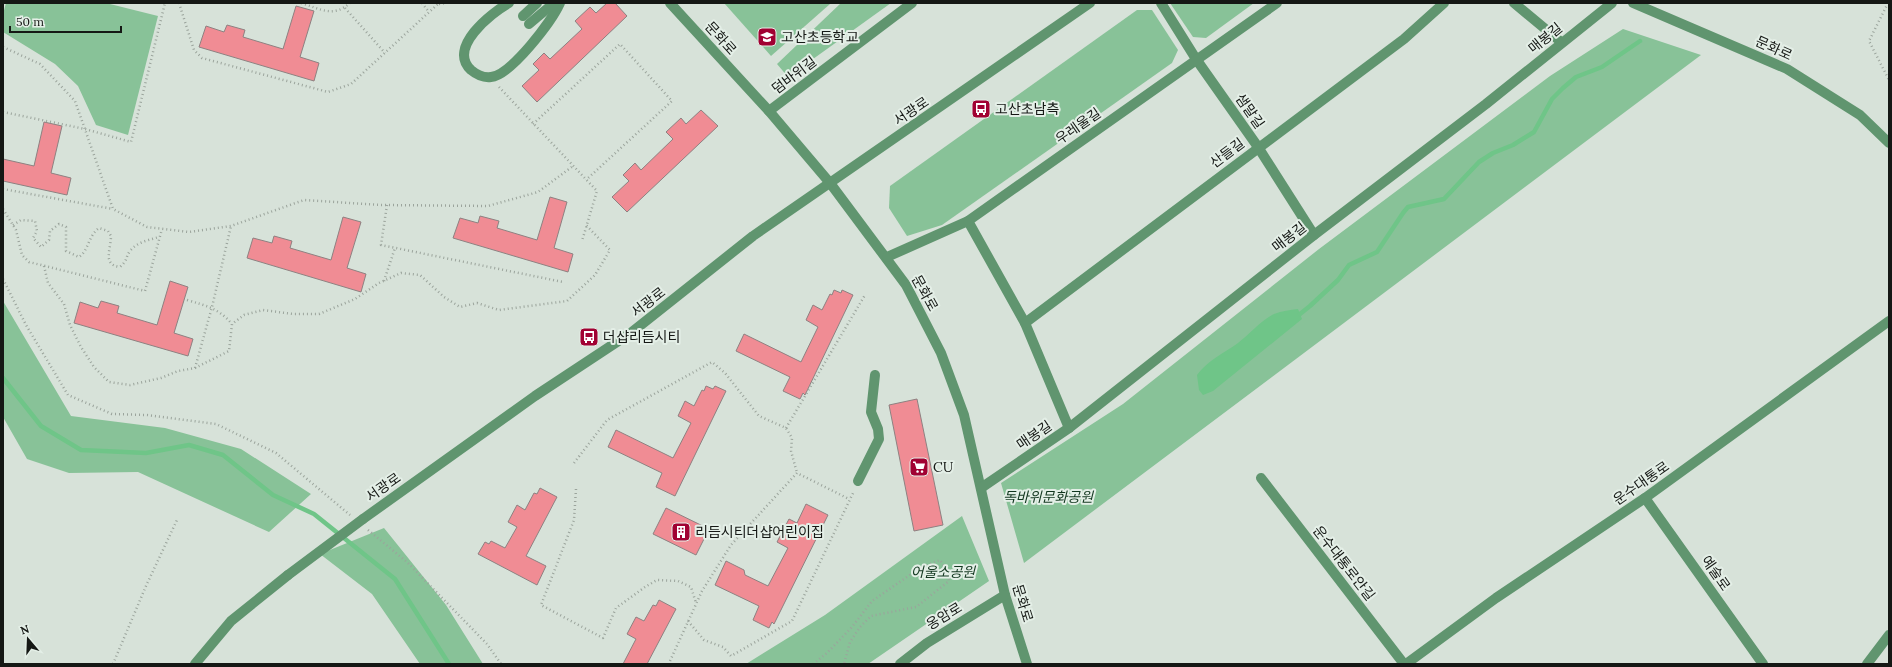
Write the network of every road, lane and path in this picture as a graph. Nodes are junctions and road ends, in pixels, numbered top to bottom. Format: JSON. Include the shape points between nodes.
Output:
{"nodes":[{"id":1,"x":165,"y":3,"type":"edge"},
{"id":2,"x":179,"y":3,"type":"edge"},
{"id":3,"x":301,"y":3,"type":"edge"},
{"id":4,"x":350,"y":3,"type":"edge"},
{"id":5,"x":422,"y":3,"type":"edge"},
{"id":6,"x":446,"y":3,"type":"edge"},
{"id":7,"x":509,"y":3,"type":"edge"},
{"id":8,"x":537,"y":3,"type":"edge"},
{"id":9,"x":554,"y":3,"type":"edge"},
{"id":10,"x":560,"y":3,"type":"edge"},
{"id":11,"x":670,"y":3,"type":"edge"},
{"id":12,"x":912,"y":3,"type":"edge"},
{"id":13,"x":1090,"y":3,"type":"edge"},
{"id":14,"x":1161,"y":3,"type":"edge"},
{"id":15,"x":1277,"y":3,"type":"edge"},
{"id":16,"x":1444,"y":3,"type":"edge"},
{"id":17,"x":1514,"y":3,"type":"edge"},
{"id":18,"x":1612,"y":3,"type":"edge"},
{"id":19,"x":1633,"y":3,"type":"edge"},
{"id":20,"x":1888,"y":3,"type":"edge"},
{"id":21,"x":438,"y":4,"type":"edge"},
{"id":22,"x":345,"y":8,"type":"junction"},
{"id":23,"x":429,"y":12,"type":"junction"},
{"id":24,"x":523,"y":16,"type":"dead end"},
{"id":25,"x":530,"y":24,"type":"dead end"},
{"id":26,"x":1561,"y":42,"type":"junction"},
{"id":27,"x":3,"y":47,"type":"edge"},
{"id":28,"x":385,"y":53,"type":"junction"},
{"id":29,"x":1196,"y":59,"type":"junction"},
{"id":30,"x":490,"y":78,"type":"junction"},
{"id":31,"x":1889,"y":80,"type":"edge"},
{"id":32,"x":769,"y":111,"type":"junction"},
{"id":33,"x":3,"y":112,"type":"edge"},
{"id":34,"x":533,"y":124,"type":"junction"},
{"id":35,"x":85,"y":129,"type":"junction"},
{"id":36,"x":1889,"y":143,"type":"edge"},
{"id":37,"x":1258,"y":147,"type":"junction"},
{"id":38,"x":573,"y":166,"type":"junction"},
{"id":39,"x":586,"y":180,"type":"junction"},
{"id":40,"x":830,"y":183,"type":"junction"},
{"id":41,"x":3,"y":189,"type":"edge"},
{"id":42,"x":387,"y":205,"type":"junction"},
{"id":43,"x":113,"y":209,"type":"junction"},
{"id":44,"x":3,"y":210,"type":"edge"},
{"id":45,"x":968,"y":221,"type":"junction"},
{"id":46,"x":13,"y":225,"type":"junction"},
{"id":47,"x":586,"y":225,"type":"junction"},
{"id":48,"x":231,"y":226,"type":"junction"},
{"id":49,"x":162,"y":229,"type":"junction"},
{"id":50,"x":1314,"y":235,"type":"junction"},
{"id":51,"x":159,"y":237,"type":"junction"},
{"id":52,"x":582,"y":241,"type":"dead end"},
{"id":53,"x":395,"y":248,"type":"junction"},
{"id":54,"x":886,"y":257,"type":"junction"},
{"id":55,"x":44,"y":266,"type":"junction"},
{"id":56,"x":3,"y":279,"type":"edge"},
{"id":57,"x":384,"y":281,"type":"junction"},
{"id":58,"x":563,"y":282,"type":"dead end"},
{"id":59,"x":864,"y":295,"type":"dead end"},
{"id":60,"x":187,"y":300,"type":"dead end"},
{"id":61,"x":212,"y":307,"type":"junction"},
{"id":62,"x":1889,"y":321,"type":"edge"},
{"id":63,"x":1025,"y":323,"type":"junction"},
{"id":64,"x":232,"y":324,"type":"junction"},
{"id":65,"x":195,"y":368,"type":"junction"},
{"id":66,"x":875,"y":375,"type":"dead end"},
{"id":67,"x":786,"y":428,"type":"junction"},
{"id":68,"x":1069,"y":428,"type":"junction"},
{"id":69,"x":574,"y":463,"type":"dead end"},
{"id":70,"x":797,"y":473,"type":"junction"},
{"id":71,"x":1261,"y":478,"type":"dead end"},
{"id":72,"x":858,"y":481,"type":"joint"},
{"id":73,"x":981,"y":488,"type":"junction"},
{"id":74,"x":576,"y":489,"type":"dead end"},
{"id":75,"x":1645,"y":498,"type":"junction"},
{"id":76,"x":850,"y":499,"type":"junction"},
{"id":77,"x":178,"y":520,"type":"dead end"},
{"id":78,"x":361,"y":521,"type":"junction"},
{"id":79,"x":1005,"y":595,"type":"junction"},
{"id":80,"x":696,"y":603,"type":"junction"},
{"id":81,"x":688,"y":621,"type":"junction"},
{"id":82,"x":1889,"y":635,"type":"edge"},
{"id":83,"x":670,"y":661,"type":"dead end"},
{"id":84,"x":113,"y":664,"type":"edge"},
{"id":85,"x":195,"y":664,"type":"edge"},
{"id":86,"x":500,"y":664,"type":"edge"},
{"id":87,"x":813,"y":664,"type":"edge"},
{"id":88,"x":844,"y":664,"type":"edge"},
{"id":89,"x":900,"y":664,"type":"edge"},
{"id":90,"x":1027,"y":664,"type":"edge"},
{"id":91,"x":1405,"y":664,"type":"edge"},
{"id":92,"x":1763,"y":664,"type":"edge"},
{"id":93,"x":1867,"y":664,"type":"edge"}],
"edges":[{"from":1,"to":35,"type":"path","via":[[131,142]]},
{"from":2,"to":28,"type":"path","via":[[194,50],[202,58],[328,92],[351,84]]},
{"from":3,"to":22,"type":"path","via":[[330,12],[342,11]]},
{"from":4,"to":22,"type":"path"},
{"from":5,"to":23,"type":"path"},
{"from":6,"to":21,"type":"path"},
{"from":7,"to":30,"type":"street","via":[[470,36],[466,44],[464,59],[470,69],[479,76]]},
{"from":8,"to":24,"type":"street"},
{"from":9,"to":25,"type":"street"},
{"from":10,"to":30,"type":"street","via":[[539,37],[499,75]]},
{"from":11,"to":32,"type":"street","name":"문화로"},
{"from":12,"to":32,"type":"street","name":"덤바위길"},
{"from":13,"to":40,"type":"street","name":"서광로"},
{"from":14,"to":29,"type":"street","name":"샘말길"},
{"from":15,"to":29,"type":"street","name":"우레울길"},
{"from":16,"to":37,"type":"street","name":"산들길","via":[[1404,39]]},
{"from":17,"to":26,"type":"street"},
{"from":18,"to":26,"type":"street","name":"매봉길"},
{"from":19,"to":36,"type":"street","name":"문화로","via":[[1787,69],[1860,115]]},
{"from":20,"to":31,"type":"path","via":[[1868,41]]},
{"from":21,"to":23,"type":"path"},
{"from":22,"to":28,"type":"path"},
{"from":23,"to":28,"type":"path"},
{"from":26,"to":50,"type":"street","name":"매봉길","via":[[1486,104]]},
{"from":27,"to":35,"type":"path","via":[[40,64],[75,101]]},
{"from":29,"to":37,"type":"street","name":"샘말길"},
{"from":29,"to":45,"type":"street","name":"우레울길"},
{"from":30,"to":34,"type":"path"},
{"from":32,"to":40,"type":"street","name":"문화로"},
{"from":33,"to":35,"type":"path"},
{"from":34,"to":38,"type":"path"},
{"from":34,"to":39,"type":"path","via":[[620,44],[672,101]]},
{"from":35,"to":43,"type":"path"},
{"from":37,"to":50,"type":"street","name":"샘말길"},
{"from":37,"to":63,"type":"street","name":"산들길"},
{"from":38,"to":39,"type":"path"},
{"from":38,"to":42,"type":"path","via":[[538,192],[488,206]]},
{"from":39,"to":47,"type":"path","via":[[597,191]]},
{"from":40,"to":54,"type":"street","name":"문화로"},
{"from":40,"to":78,"type":"street","name":"서광로","via":[[753,236],[632,332],[535,396]]},
{"from":41,"to":43,"type":"path"},
{"from":42,"to":48,"type":"path","via":[[304,200]]},
{"from":42,"to":53,"type":"path","via":[[381,245]]},
{"from":43,"to":49,"type":"path","via":[[147,227]]},
{"from":44,"to":46,"type":"path"},
{"from":45,"to":54,"type":"street","name":"우레울길"},
{"from":45,"to":63,"type":"street"},
{"from":46,"to":51,"type":"path","via":[[21,220],[35,221],[37,231],[33,238],[41,247],[49,240],[50,231],[59,224],[66,227],[66,251],[72,256],[79,257],[84,253],[93,232],[99,228],[108,231],[112,236],[109,263],[120,267],[126,262],[129,252],[138,244]]},
{"from":46,"to":55,"type":"path","via":[[22,255],[29,262]]},
{"from":47,"to":52,"type":"path"},
{"from":47,"to":57,"type":"path","via":[[610,250],[595,275],[567,301],[499,310],[477,303],[460,307],[444,297],[420,275],[401,273]]},
{"from":48,"to":49,"type":"path","via":[[189,232]]},
{"from":48,"to":61,"type":"path"},
{"from":49,"to":51,"type":"path"},
{"from":50,"to":68,"type":"street","name":"매봉길"},
{"from":51,"to":55,"type":"path","via":[[144,291]]},
{"from":53,"to":57,"type":"path"},
{"from":53,"to":58,"type":"path"},
{"from":54,"to":73,"type":"street","name":"문화로","via":[[906,285],[941,353],[964,415]]},
{"from":55,"to":65,"type":"path","via":[[48,282],[64,304],[70,325],[81,346],[94,366],[109,382],[130,385]]},
{"from":56,"to":78,"type":"path","via":[[26,325],[68,395],[112,414],[146,415],[216,424],[276,454]]},
{"from":57,"to":64,"type":"path","via":[[356,299],[318,314],[263,310],[244,315]]},
{"from":59,"to":67,"type":"path"},
{"from":60,"to":61,"type":"path"},
{"from":61,"to":64,"type":"path"},
{"from":61,"to":65,"type":"path"},
{"from":62,"to":75,"type":"street","name":"운수대통로"},
{"from":63,"to":68,"type":"street"},
{"from":64,"to":65,"type":"path","via":[[229,351]]},
{"from":66,"to":72,"type":"street","via":[[871,412],[879,439]]},
{"from":67,"to":69,"type":"path","via":[[759,416],[725,373],[712,362],[607,420]]},
{"from":67,"to":70,"type":"path","via":[[792,438],[791,451]]},
{"from":68,"to":73,"type":"street","name":"매봉길"},
{"from":70,"to":76,"type":"path"},
{"from":70,"to":80,"type":"path","via":[[731,545]]},
{"from":71,"to":91,"type":"street","name":"운수대통로안길"},
{"from":72,"to":76,"type":"path"},
{"from":73,"to":79,"type":"street","name":"문화로"},
{"from":74,"to":80,"type":"path","via":[[574,520],[541,605],[603,638],[616,608],[657,580],[678,580],[691,587]]},
{"from":75,"to":91,"type":"street","name":"운수대통로","via":[[1496,598]]},
{"from":75,"to":92,"type":"street","name":"예술로"},
{"from":76,"to":81,"type":"path","via":[[792,622],[731,656],[723,647],[704,640]]},
{"from":77,"to":84,"type":"path","via":[[146,586]]},
{"from":78,"to":85,"type":"street","name":"서광로","bridge":true,"via":[[231,621]]},
{"from":78,"to":86,"type":"path","via":[[407,562],[487,644]]},
{"from":79,"to":89,"type":"street","name":"옹암로","via":[[927,643]]},
{"from":79,"to":90,"type":"street","name":"문화로"},
{"from":80,"to":81,"type":"path"},
{"from":81,"to":83,"type":"path"},
{"from":82,"to":93,"type":"street"},
{"from":87,"to":88,"type":"path","via":[[852,627],[872,601],[920,568],[940,560],[947,570],[949,581],[916,607],[871,616],[850,642]]}]}
